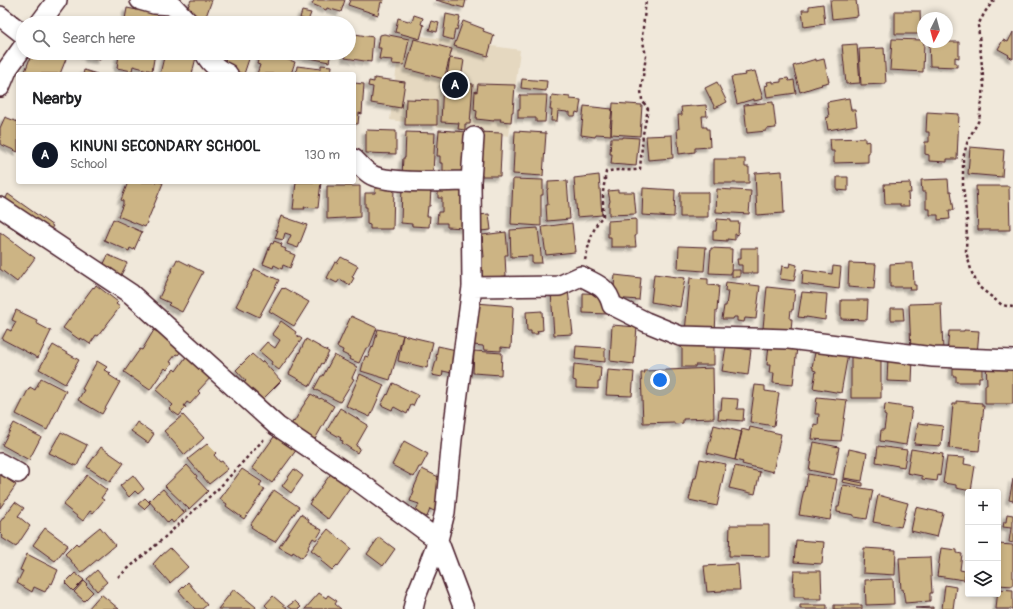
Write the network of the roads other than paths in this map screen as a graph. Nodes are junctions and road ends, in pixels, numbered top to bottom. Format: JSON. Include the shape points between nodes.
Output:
{"nodes":[{"id":1,"x":57,"y":0,"type":"edge"},
{"id":2,"x":140,"y":0,"type":"edge"},
{"id":3,"x":0,"y":16,"type":"edge"},
{"id":4,"x":45,"y":16,"type":"edge"},
{"id":5,"x":182,"y":16,"type":"edge"},
{"id":6,"x":16,"y":29,"type":"edge"},
{"id":7,"x":16,"y":57,"type":"edge"},
{"id":8,"x":209,"y":60,"type":"edge"},
{"id":9,"x":224,"y":72,"type":"edge"},
{"id":10,"x":0,"y":88,"type":"edge"},
{"id":11,"x":474,"y":137,"type":"dead end"},
{"id":12,"x":356,"y":161,"type":"edge"},
{"id":13,"x":471,"y":181,"type":"junction"},
{"id":14,"x":0,"y":207,"type":"edge"},
{"id":15,"x":472,"y":287,"type":"junction"},
{"id":16,"x":1013,"y":360,"type":"edge"},
{"id":17,"x":0,"y":463,"type":"edge"},
{"id":18,"x":18,"y":473,"type":"dead end"},
{"id":19,"x":438,"y":540,"type":"junction"},
{"id":20,"x":413,"y":609,"type":"edge"},
{"id":21,"x":464,"y":609,"type":"edge"}],
"edges":[{"from":1,"to":4,"type":"street"},
{"from":2,"to":5,"type":"street","via":[[172,5]]},
{"from":3,"to":6,"type":"street"},
{"from":7,"to":10,"type":"street","via":[[8,68]]},
{"from":8,"to":9,"type":"street"},
{"from":11,"to":13,"type":"street"},
{"from":12,"to":13,"type":"street","via":[[371,174],[388,180]]},
{"from":13,"to":15,"type":"street"},
{"from":14,"to":19,"type":"street","via":[[131,294],[277,426]]},
{"from":15,"to":16,"type":"street","via":[[559,286],[581,276],[605,289],[610,295],[612,305],[680,336],[789,338],[933,357]]},
{"from":15,"to":19,"type":"street","via":[[445,512]]},
{"from":17,"to":18,"type":"street"},
{"from":19,"to":20,"type":"street"},
{"from":19,"to":21,"type":"street"}]}
